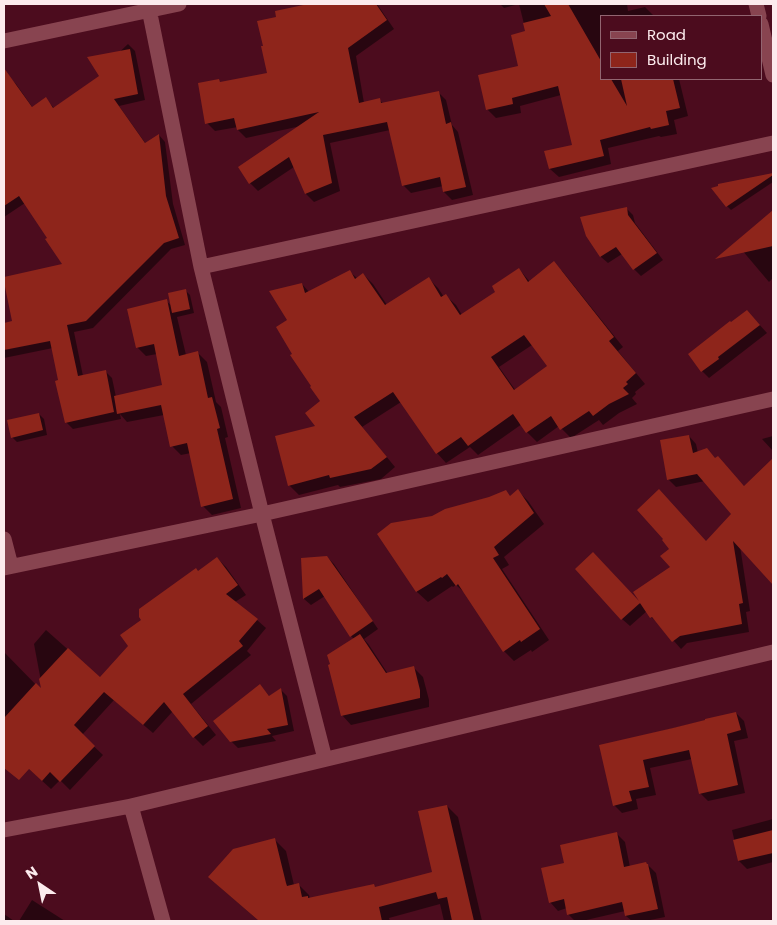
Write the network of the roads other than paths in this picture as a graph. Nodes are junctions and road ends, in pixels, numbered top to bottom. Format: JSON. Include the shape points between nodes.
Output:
{"nodes":[{"id":1,"x":179,"y":4,"type":"edge"},
{"id":2,"x":149,"y":7,"type":"edge"},
{"id":3,"x":762,"y":28,"type":"edge"},
{"id":4,"x":4,"y":41,"type":"edge"},
{"id":5,"x":773,"y":75,"type":"edge"},
{"id":6,"x":773,"y":143,"type":"edge"},
{"id":7,"x":201,"y":267,"type":"junction"},
{"id":8,"x":773,"y":399,"type":"edge"},
{"id":9,"x":262,"y":514,"type":"junction"},
{"id":10,"x":4,"y":538,"type":"edge"},
{"id":11,"x":7,"y":567,"type":"edge"},
{"id":12,"x":773,"y":652,"type":"edge"},
{"id":13,"x":325,"y":760,"type":"junction"},
{"id":14,"x":131,"y":806,"type":"junction"},
{"id":15,"x":4,"y":830,"type":"edge"},
{"id":16,"x":164,"y":921,"type":"edge"}],
"edges":[{"from":1,"to":2,"type":"street"},
{"from":2,"to":4,"type":"street"},
{"from":2,"to":7,"type":"street"},
{"from":3,"to":5,"type":"street"},
{"from":6,"to":7,"type":"street"},
{"from":7,"to":9,"type":"street"},
{"from":8,"to":9,"type":"street"},
{"from":9,"to":11,"type":"street"},
{"from":9,"to":13,"type":"street"},
{"from":10,"to":11,"type":"street"},
{"from":12,"to":13,"type":"street"},
{"from":13,"to":14,"type":"street"},
{"from":14,"to":15,"type":"street"},
{"from":14,"to":16,"type":"street"}]}
